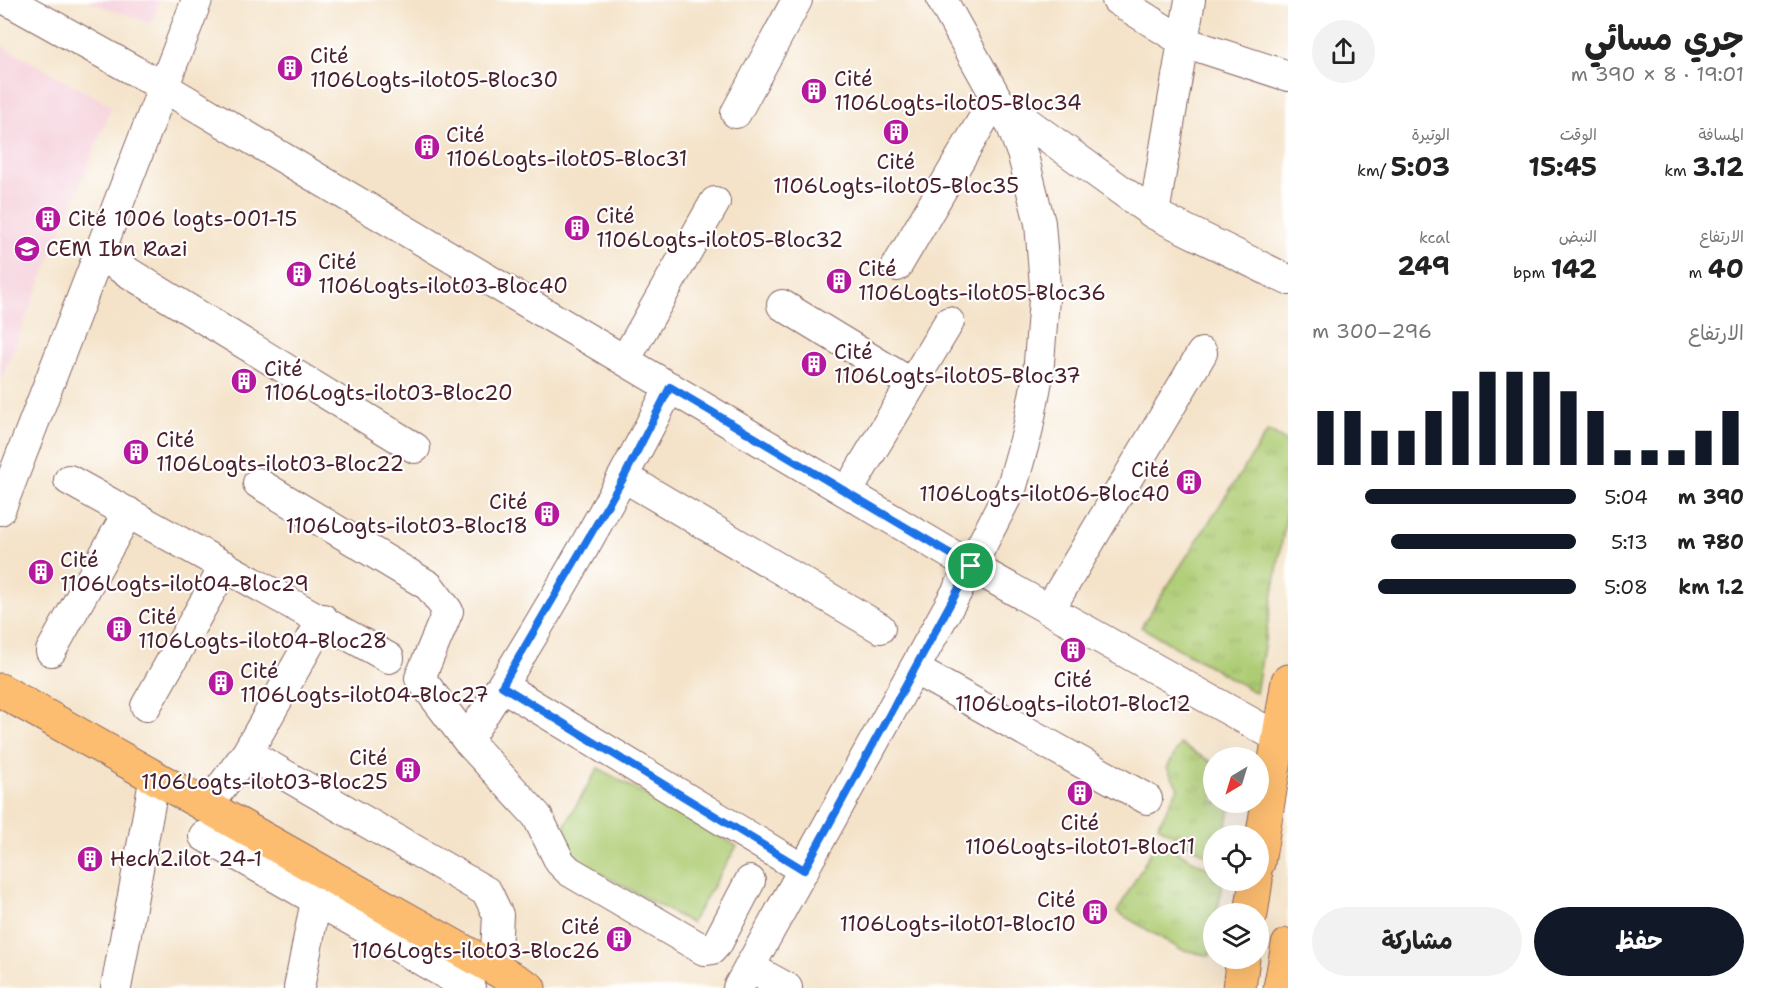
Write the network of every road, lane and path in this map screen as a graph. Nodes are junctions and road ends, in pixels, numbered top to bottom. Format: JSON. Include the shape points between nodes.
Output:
{"nodes":[{"id":1,"x":7,"y":0,"type":"edge"},
{"id":2,"x":197,"y":0,"type":"edge"},
{"id":3,"x":796,"y":0,"type":"edge"},
{"id":4,"x":942,"y":0,"type":"edge"},
{"id":5,"x":1117,"y":0,"type":"edge"},
{"id":6,"x":1190,"y":0,"type":"edge"},
{"id":7,"x":1184,"y":42,"type":"junction"},
{"id":8,"x":1288,"y":76,"type":"edge"},
{"id":9,"x":162,"y":86,"type":"junction"},
{"id":10,"x":995,"y":99,"type":"junction"},
{"id":11,"x":736,"y":113,"type":"dead end"},
{"id":12,"x":716,"y":202,"type":"dead end"},
{"id":13,"x":1154,"y":214,"type":"junction"},
{"id":14,"x":98,"y":254,"type":"junction"},
{"id":15,"x":897,"y":266,"type":"dead end"},
{"id":16,"x":1288,"y":280,"type":"edge"},
{"id":17,"x":782,"y":305,"type":"dead end"},
{"id":18,"x":949,"y":322,"type":"dead end"},
{"id":19,"x":1202,"y":353,"type":"dead end"},
{"id":20,"x":625,"y":360,"type":"junction"},
{"id":21,"x":912,"y":384,"type":"junction"},
{"id":22,"x":670,"y":387,"type":"junction"},
{"id":23,"x":12,"y":444,"type":"edge"},
{"id":24,"x":416,"y":448,"type":"dead end"},
{"id":25,"x":624,"y":477,"type":"junction"},
{"id":26,"x":69,"y":480,"type":"dead end"},
{"id":27,"x":258,"y":483,"type":"dead end"},
{"id":28,"x":847,"y":492,"type":"junction"},
{"id":29,"x":0,"y":510,"type":"edge"},
{"id":30,"x":128,"y":512,"type":"junction"},
{"id":31,"x":225,"y":566,"type":"junction"},
{"id":32,"x":971,"y":566,"type":"junction"},
{"id":33,"x":1049,"y":610,"type":"junction"},
{"id":34,"x":323,"y":619,"type":"junction"},
{"id":35,"x":880,"y":628,"type":"dead end"},
{"id":36,"x":51,"y":651,"type":"dead end"},
{"id":37,"x":389,"y":658,"type":"dead end"},
{"id":38,"x":914,"y":669,"type":"junction"},
{"id":39,"x":1288,"y":681,"type":"edge"},
{"id":40,"x":502,"y":686,"type":"junction"},
{"id":41,"x":0,"y":690,"type":"edge"},
{"id":42,"x":146,"y":706,"type":"dead end"},
{"id":43,"x":467,"y":740,"type":"junction"},
{"id":44,"x":1283,"y":741,"type":"edge"},
{"id":45,"x":247,"y":753,"type":"junction"},
{"id":46,"x":155,"y":776,"type":"junction"},
{"id":47,"x":1147,"y":799,"type":"dead end"},
{"id":48,"x":206,"y":821,"type":"junction"},
{"id":49,"x":1266,"y":825,"type":"edge"},
{"id":50,"x":804,"y":870,"type":"junction"},
{"id":51,"x":750,"y":881,"type":"dead end"},
{"id":52,"x":316,"y":900,"type":"junction"},
{"id":53,"x":1288,"y":945,"type":"edge"},
{"id":54,"x":1242,"y":969,"type":"edge"},
{"id":55,"x":744,"y":978,"type":"edge"},
{"id":56,"x":482,"y":979,"type":"edge"},
{"id":57,"x":116,"y":988,"type":"edge"},
{"id":58,"x":299,"y":988,"type":"edge"},
{"id":59,"x":529,"y":988,"type":"edge"},
{"id":60,"x":787,"y":988,"type":"edge"},
{"id":61,"x":1239,"y":988,"type":"edge"},
{"id":62,"x":1280,"y":988,"type":"edge"}],
"edges":[{"from":1,"to":9,"type":"street"},
{"from":2,"to":9,"type":"street"},
{"from":3,"to":11,"type":"street"},
{"from":4,"to":10,"type":"street"},
{"from":5,"to":7,"type":"street"},
{"from":6,"to":7,"type":"street"},
{"from":7,"to":8,"type":"street"},
{"from":7,"to":13,"type":"street"},
{"from":9,"to":14,"type":"street"},
{"from":9,"to":20,"type":"street"},
{"from":10,"to":13,"type":"street"},
{"from":10,"to":15,"type":"street"},
{"from":10,"to":32,"type":"street","via":[[1011,124],[1023,156],[1040,223],[1045,286],[1038,375],[1027,433],[1012,486]]},
{"from":12,"to":20,"type":"street"},
{"from":13,"to":16,"type":"street"},
{"from":14,"to":23,"type":"street"},
{"from":14,"to":24,"type":"street"},
{"from":17,"to":21,"type":"street"},
{"from":18,"to":21,"type":"street"},
{"from":19,"to":33,"type":"street"},
{"from":20,"to":22,"type":"street"},
{"from":21,"to":28,"type":"street"},
{"from":22,"to":25,"type":"street"},
{"from":22,"to":28,"type":"street"},
{"from":23,"to":29,"type":"street"},
{"from":25,"to":35,"type":"street"},
{"from":25,"to":40,"type":"street"},
{"from":26,"to":30,"type":"street"},
{"from":27,"to":43,"type":"street","via":[[429,586],[448,611],[420,678]]},
{"from":28,"to":32,"type":"street"},
{"from":30,"to":31,"type":"street"},
{"from":30,"to":36,"type":"street"},
{"from":31,"to":34,"type":"street"},
{"from":31,"to":42,"type":"street"},
{"from":32,"to":33,"type":"street"},
{"from":32,"to":38,"type":"street"},
{"from":33,"to":44,"type":"street"},
{"from":34,"to":37,"type":"street"},
{"from":34,"to":45,"type":"street"},
{"from":38,"to":47,"type":"street"},
{"from":38,"to":50,"type":"street"},
{"from":39,"to":44,"type":"main road"},
{"from":40,"to":43,"type":"street"},
{"from":40,"to":50,"type":"street"},
{"from":41,"to":46,"type":"main road"},
{"from":43,"to":51,"type":"street","via":[[537,816],[560,862],[569,871],[704,950],[712,949],[718,942]]},
{"from":44,"to":49,"type":"main road"},
{"from":45,"to":48,"type":"street"},
{"from":45,"to":56,"type":"street","via":[[487,892],[498,915]]},
{"from":46,"to":48,"type":"main road"},
{"from":46,"to":57,"type":"street"},
{"from":48,"to":52,"type":"street"},
{"from":48,"to":56,"type":"main road"},
{"from":50,"to":55,"type":"street"},
{"from":52,"to":56,"type":"street"},
{"from":52,"to":58,"type":"street"},
{"from":53,"to":62,"type":"main road"},
{"from":54,"to":61,"type":"main road"},
{"from":55,"to":60,"type":"street"},
{"from":56,"to":59,"type":"main road"}]}
